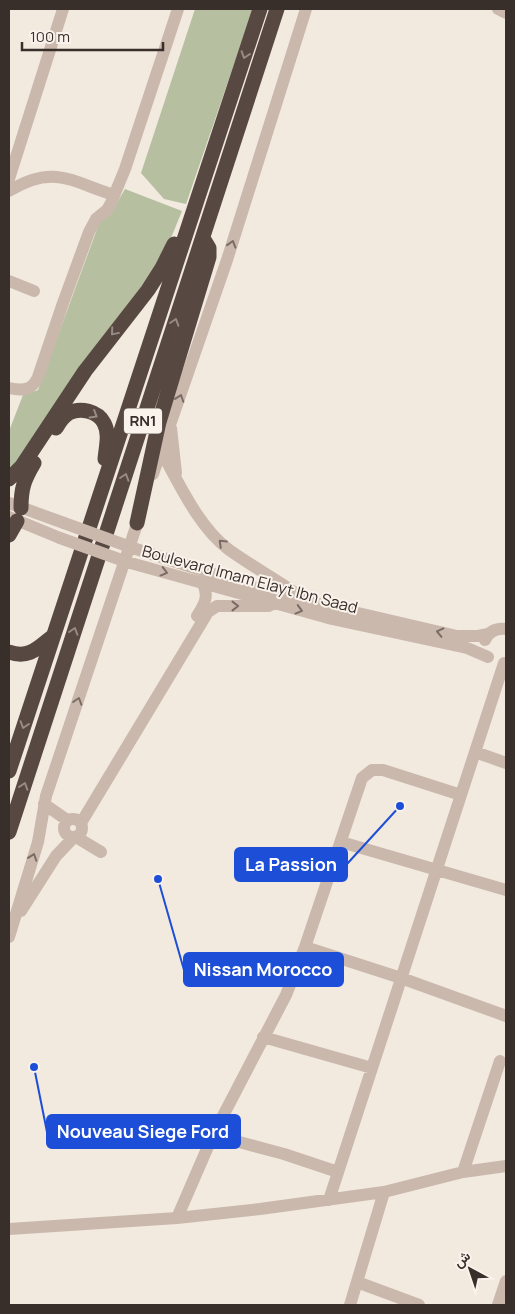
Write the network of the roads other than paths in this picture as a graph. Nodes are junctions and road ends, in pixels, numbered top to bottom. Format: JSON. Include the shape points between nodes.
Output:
{"nodes":[{"id":1,"x":63,"y":9,"type":"edge"},
{"id":2,"x":178,"y":9,"type":"edge"},
{"id":3,"x":260,"y":9,"type":"edge"},
{"id":4,"x":277,"y":9,"type":"edge"},
{"id":5,"x":306,"y":9,"type":"edge"},
{"id":6,"x":498,"y":9,"type":"edge"},
{"id":7,"x":506,"y":13,"type":"edge"},
{"id":8,"x":9,"y":179,"type":"edge"},
{"id":9,"x":9,"y":191,"type":"edge"},
{"id":10,"x":114,"y":195,"type":"junction"},
{"id":11,"x":195,"y":203,"type":"junction"},
{"id":12,"x":203,"y":238,"type":"junction"},
{"id":13,"x":9,"y":281,"type":"edge"},
{"id":14,"x":34,"y":291,"type":"dead end"},
{"id":15,"x":9,"y":388,"type":"edge"},
{"id":16,"x":170,"y":425,"type":"junction"},
{"id":17,"x":162,"y":451,"type":"junction"},
{"id":18,"x":9,"y":479,"type":"edge"},
{"id":19,"x":177,"y":480,"type":"junction"},
{"id":20,"x":102,"y":487,"type":"junction"},
{"id":21,"x":14,"y":512,"type":"edge"},
{"id":22,"x":137,"y":523,"type":"junction"},
{"id":23,"x":9,"y":535,"type":"edge"},
{"id":24,"x":202,"y":582,"type":"junction"},
{"id":25,"x":306,"y":600,"type":"junction"},
{"id":26,"x":278,"y":605,"type":"junction"},
{"id":27,"x":506,"y":629,"type":"edge"},
{"id":28,"x":488,"y":634,"type":"junction"},
{"id":29,"x":53,"y":636,"type":"junction"},
{"id":30,"x":9,"y":652,"type":"edge"},
{"id":31,"x":488,"y":656,"type":"junction"},
{"id":32,"x":505,"y":663,"type":"edge"},
{"id":33,"x":474,"y":752,"type":"junction"},
{"id":34,"x":506,"y":763,"type":"edge"},
{"id":35,"x":9,"y":771,"type":"edge"},
{"id":36,"x":461,"y":795,"type":"junction"},
{"id":37,"x":44,"y":804,"type":"junction"},
{"id":38,"x":74,"y":829,"type":"junction"},
{"id":39,"x":9,"y":832,"type":"edge"},
{"id":40,"x":340,"y":842,"type":"junction"},
{"id":41,"x":103,"y":849,"type":"dead end"},
{"id":42,"x":436,"y":870,"type":"junction"},
{"id":43,"x":506,"y":890,"type":"edge"},
{"id":44,"x":14,"y":922,"type":"junction"},
{"id":45,"x":9,"y":937,"type":"edge"},
{"id":46,"x":305,"y":946,"type":"junction"},
{"id":47,"x":401,"y":978,"type":"junction"},
{"id":48,"x":506,"y":1016,"type":"edge"},
{"id":49,"x":263,"y":1037,"type":"junction"},
{"id":50,"x":500,"y":1061,"type":"dead end"},
{"id":51,"x":372,"y":1068,"type":"junction"},
{"id":52,"x":213,"y":1135,"type":"junction"},
{"id":53,"x":506,"y":1166,"type":"edge"},
{"id":54,"x":338,"y":1172,"type":"junction"},
{"id":55,"x":463,"y":1172,"type":"junction"},
{"id":56,"x":384,"y":1192,"type":"junction"},
{"id":57,"x":329,"y":1200,"type":"junction"},
{"id":58,"x":176,"y":1218,"type":"junction"},
{"id":59,"x":9,"y":1229,"type":"edge"},
{"id":60,"x":506,"y":1281,"type":"edge"},
{"id":61,"x":358,"y":1282,"type":"junction"},
{"id":62,"x":350,"y":1305,"type":"edge"},
{"id":63,"x":419,"y":1305,"type":"edge"},
{"id":64,"x":498,"y":1305,"type":"edge"}],
"edges":[{"from":1,"to":8,"type":"street"},
{"from":2,"to":10,"type":"street","via":[[133,148]]},
{"from":3,"to":11,"type":"highway","number":"RN1","one_way":true},
{"from":4,"to":12,"type":"highway","number":"RN1"},
{"from":16,"to":5,"type":"street","one_way":true,"via":[[227,260]]},
{"from":6,"to":7,"type":"street"},
{"from":9,"to":10,"type":"street","via":[[26,180],[53,176]]},
{"from":10,"to":15,"type":"street","via":[[89,232],[35,384],[22,390]]},
{"from":11,"to":18,"type":"highway","one_way":true,"via":[[148,290],[85,371],[22,466]]},
{"from":11,"to":20,"type":"highway","number":"RN1"},
{"from":12,"to":22,"type":"highway","via":[[209,248],[209,257],[159,422]]},
{"from":39,"to":12,"type":"highway","number":"RN1","one_way":true},
{"from":13,"to":14,"type":"street"},
{"from":16,"to":17,"type":"street"},
{"from":16,"to":19,"type":"street"},
{"from":17,"to":19,"type":"street"},
{"from":17,"to":22,"type":"street"},
{"from":25,"to":19,"type":"street","one_way":true,"via":[[227,548],[194,510]]},
{"from":21,"to":20,"type":"highway","one_way":true,"via":[[24,479],[69,413],[82,410],[94,413],[104,422],[107,435]]},
{"from":20,"to":29,"type":"highway","number":"RN1"},
{"from":21,"to":23,"type":"highway"},
{"from":21,"to":24,"type":"street","name":"Boulevard Imam Elayt Ibn Saad","one_way":true,"bridge":true,"via":[[60,538],[127,562]]},
{"from":21,"to":25,"type":"street","name":"Boulevard Imam Elayt Ibn Saad","bridge":true,"via":[[64,523],[132,548]]},
{"from":37,"to":22,"type":"street","one_way":true},
{"from":24,"to":26,"type":"street","name":"Boulevard Imam Elayt Ibn Saad"},
{"from":24,"to":38,"type":"street","via":[[206,594],[203,606]]},
{"from":28,"to":25,"type":"street","name":"Boulevard Imam Elayt Ibn Saad","one_way":true,"via":[[457,636]]},
{"from":26,"to":31,"type":"street","name":"Boulevard Imam Elayt Ibn Saad","one_way":true,"via":[[468,648]]},
{"from":38,"to":26,"type":"street","one_way":true,"via":[[208,612],[217,606]]},
{"from":27,"to":28,"type":"street","name":"Boulevard Imam Elayt Ibn Saad","via":[[499,628]]},
{"from":28,"to":31,"type":"street","via":[[484,645]]},
{"from":29,"to":30,"type":"highway","via":[[30,653],[19,655]]},
{"from":29,"to":35,"type":"highway","number":"RN1","one_way":true},
{"from":31,"to":32,"type":"street","name":"Boulevard Imam Elayt Ibn Saad"},
{"from":32,"to":33,"type":"street"},
{"from":33,"to":34,"type":"street"},
{"from":33,"to":36,"type":"street"},
{"from":36,"to":40,"type":"street","via":[[383,770],[372,770],[358,785]]},
{"from":36,"to":42,"type":"street"},
{"from":37,"to":38,"type":"street"},
{"from":44,"to":37,"type":"street","one_way":true,"via":[[38,842]]},
{"from":38,"to":41,"type":"street"},
{"from":38,"to":44,"type":"street","via":[[55,846]]},
{"from":40,"to":42,"type":"street"},
{"from":40,"to":46,"type":"street"},
{"from":42,"to":43,"type":"street"},
{"from":42,"to":47,"type":"street"},
{"from":44,"to":45,"type":"street"},
{"from":46,"to":47,"type":"street"},
{"from":46,"to":49,"type":"street","via":[[279,1010]]},
{"from":47,"to":48,"type":"street"},
{"from":47,"to":51,"type":"street"},
{"from":49,"to":51,"type":"street"},
{"from":49,"to":52,"type":"street"},
{"from":50,"to":55,"type":"street"},
{"from":51,"to":54,"type":"street"},
{"from":52,"to":54,"type":"street"},
{"from":52,"to":58,"type":"street"},
{"from":53,"to":55,"type":"street"},
{"from":54,"to":57,"type":"street"},
{"from":55,"to":56,"type":"street"},
{"from":56,"to":57,"type":"street"},
{"from":56,"to":61,"type":"street"},
{"from":57,"to":58,"type":"street"},
{"from":58,"to":59,"type":"street"},
{"from":60,"to":64,"type":"street"},
{"from":61,"to":62,"type":"street"},
{"from":61,"to":63,"type":"street"}]}
